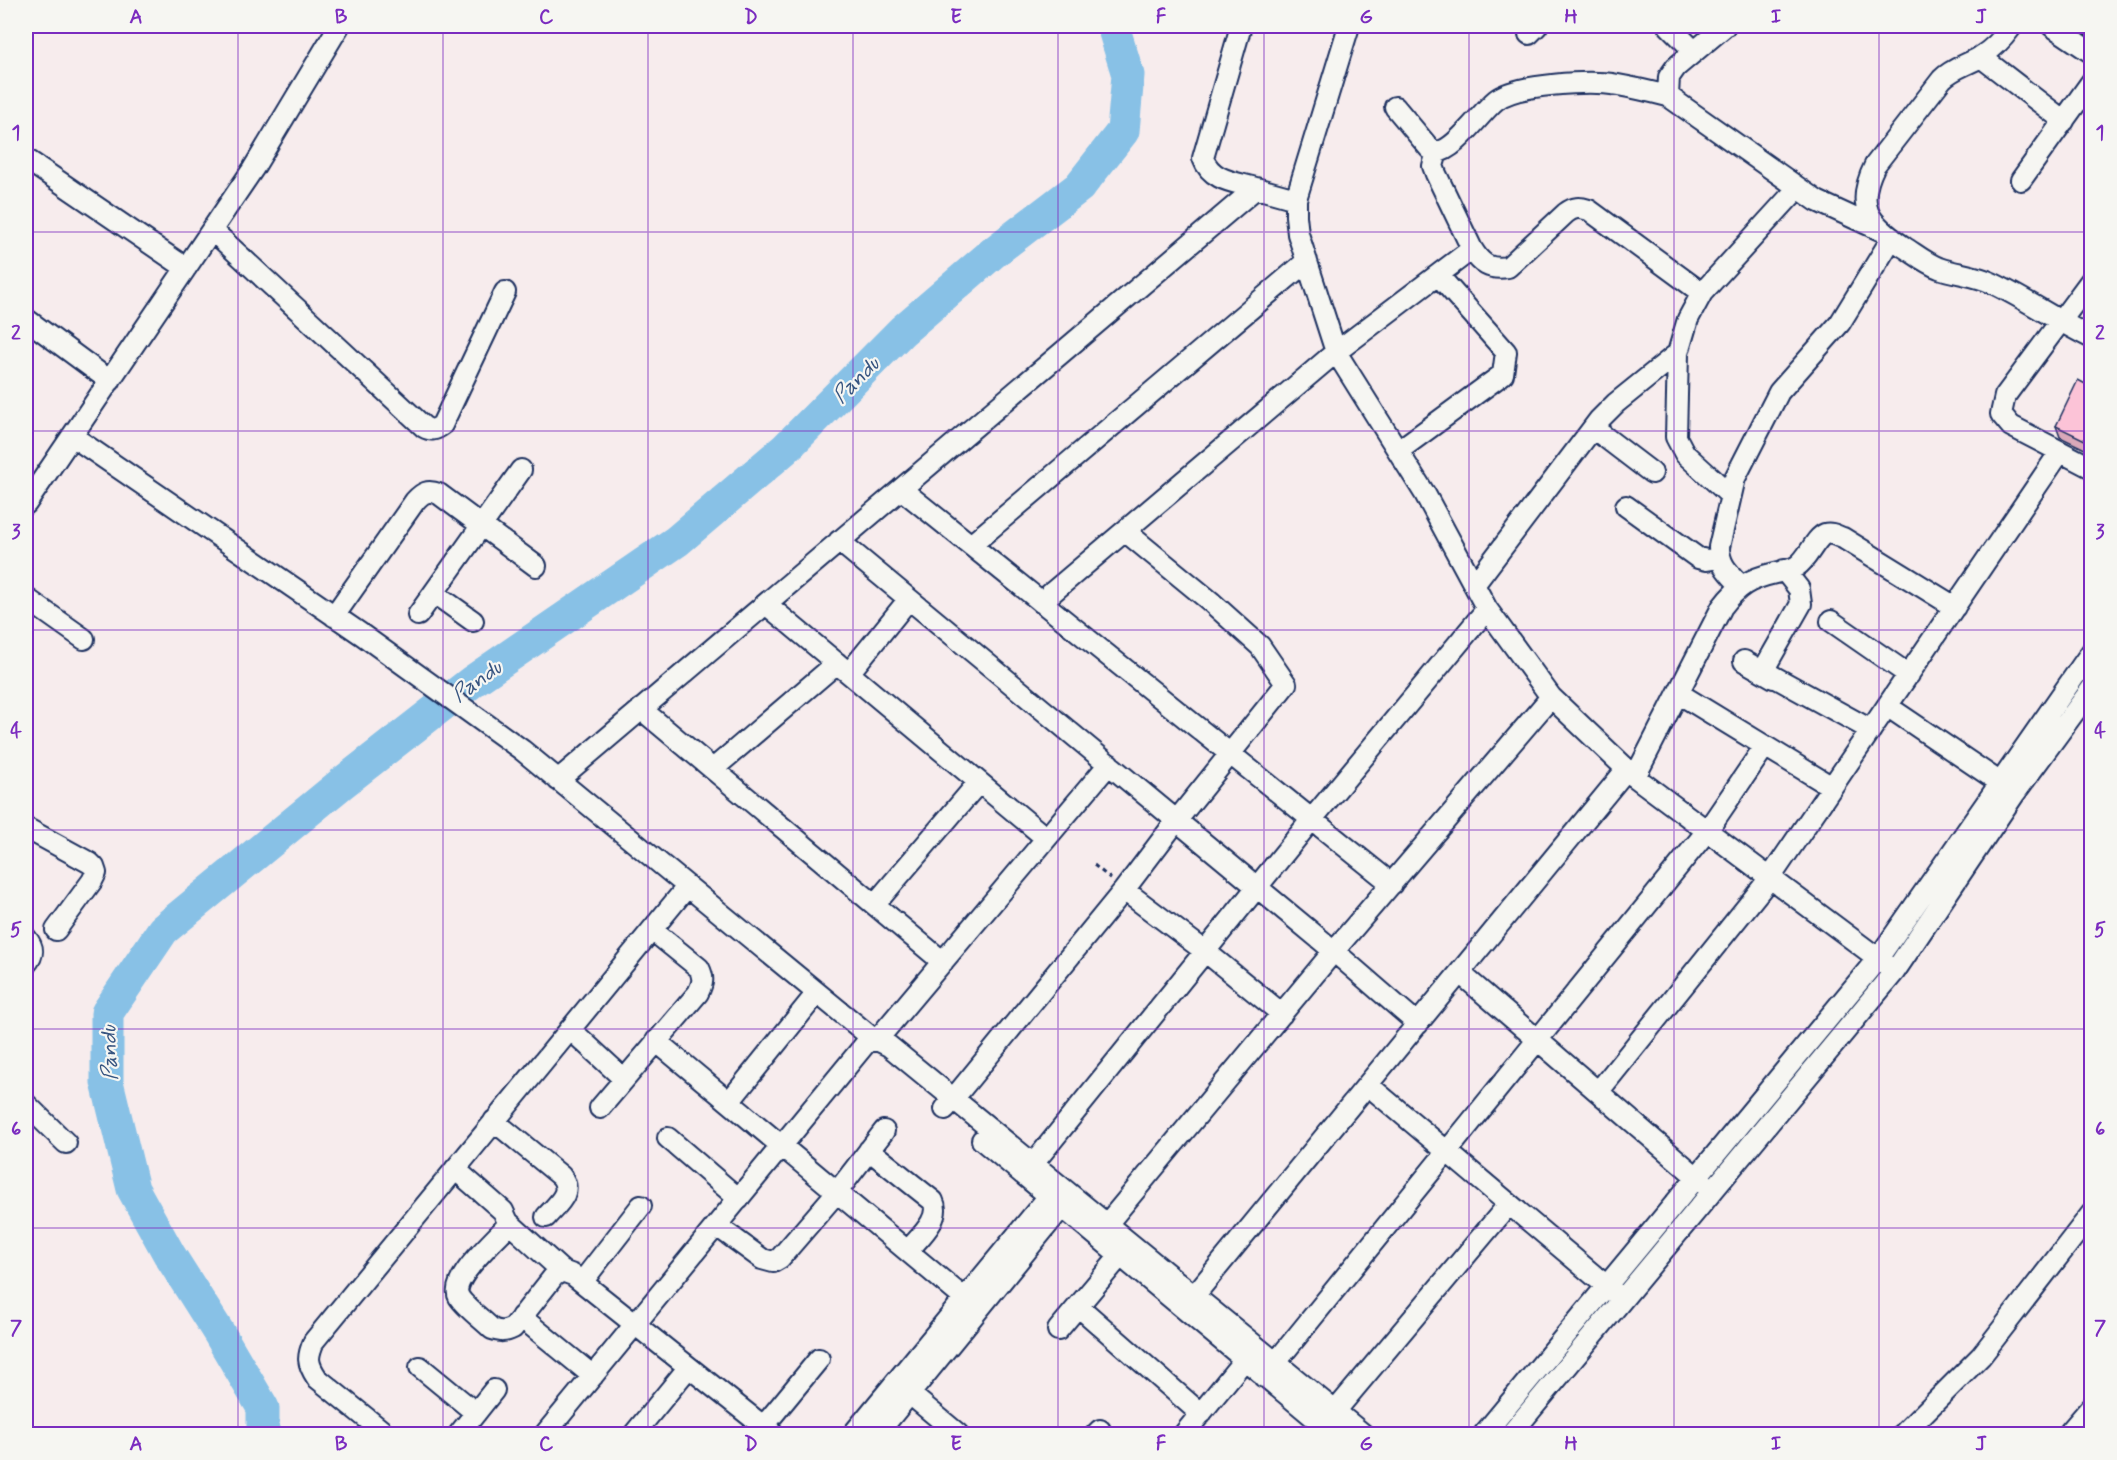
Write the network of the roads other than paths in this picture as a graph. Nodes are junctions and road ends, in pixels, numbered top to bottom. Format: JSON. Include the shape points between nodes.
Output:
{"nodes":[{"id":1,"x":339,"y":26,"type":"edge"},
{"id":2,"x":1241,"y":26,"type":"edge"},
{"id":3,"x":1349,"y":26,"type":"edge"},
{"id":4,"x":1669,"y":26,"type":"edge"},
{"id":5,"x":1725,"y":26,"type":"edge"},
{"id":6,"x":2012,"y":26,"type":"edge"},
{"id":7,"x":2052,"y":26,"type":"edge"},
{"id":8,"x":1694,"y":51,"type":"junction"},
{"id":9,"x":2091,"y":53,"type":"edge"},
{"id":10,"x":1981,"y":57,"type":"junction"},
{"id":11,"x":2091,"y":81,"type":"edge"},
{"id":12,"x":1668,"y":96,"type":"junction"},
{"id":13,"x":1395,"y":107,"type":"dead end"},
{"id":14,"x":2064,"y":121,"type":"junction"},
{"id":15,"x":1437,"y":152,"type":"junction"},
{"id":16,"x":26,"y":159,"type":"edge"},
{"id":17,"x":2021,"y":180,"type":"dead end"},
{"id":18,"x":1256,"y":188,"type":"junction"},
{"id":19,"x":1797,"y":189,"type":"junction"},
{"id":20,"x":1296,"y":199,"type":"junction"},
{"id":21,"x":212,"y":230,"type":"junction"},
{"id":22,"x":1886,"y":234,"type":"junction"},
{"id":23,"x":1472,"y":249,"type":"junction"},
{"id":24,"x":1307,"y":261,"type":"junction"},
{"id":25,"x":186,"y":268,"type":"junction"},
{"id":26,"x":1438,"y":274,"type":"junction"},
{"id":27,"x":2091,"y":279,"type":"edge"},
{"id":28,"x":505,"y":292,"type":"dead end"},
{"id":29,"x":1702,"y":293,"type":"junction"},
{"id":30,"x":26,"y":319,"type":"edge"},
{"id":31,"x":2060,"y":323,"type":"junction"},
{"id":32,"x":2091,"y":338,"type":"edge"},
{"id":33,"x":1336,"y":352,"type":"junction"},
{"id":34,"x":1678,"y":353,"type":"junction"},
{"id":35,"x":110,"y":381,"type":"junction"},
{"id":36,"x":1593,"y":428,"type":"junction"},
{"id":37,"x":72,"y":436,"type":"junction"},
{"id":38,"x":1398,"y":451,"type":"junction"},
{"id":39,"x":2060,"y":452,"type":"junction"},
{"id":40,"x":2091,"y":468,"type":"edge"},
{"id":41,"x":521,"y":470,"type":"dead end"},
{"id":42,"x":1652,"y":473,"type":"dead end"},
{"id":43,"x":901,"y":489,"type":"junction"},
{"id":44,"x":1731,"y":496,"type":"junction"},
{"id":45,"x":26,"y":504,"type":"edge"},
{"id":46,"x":1626,"y":506,"type":"dead end"},
{"id":47,"x":482,"y":525,"type":"junction"},
{"id":48,"x":1126,"y":532,"type":"junction"},
{"id":49,"x":839,"y":542,"type":"junction"},
{"id":50,"x":971,"y":545,"type":"junction"},
{"id":51,"x":1719,"y":558,"type":"junction"},
{"id":52,"x":536,"y":566,"type":"dead end"},
{"id":53,"x":1784,"y":570,"type":"junction"},
{"id":54,"x":1474,"y":585,"type":"junction"},
{"id":55,"x":1742,"y":586,"type":"junction"},
{"id":56,"x":434,"y":593,"type":"junction"},
{"id":57,"x":26,"y":598,"type":"edge"},
{"id":58,"x":909,"y":599,"type":"junction"},
{"id":59,"x":1041,"y":602,"type":"junction"},
{"id":60,"x":766,"y":604,"type":"junction"},
{"id":61,"x":1954,"y":607,"type":"junction"},
{"id":62,"x":1487,"y":609,"type":"junction"},
{"id":63,"x":418,"y":615,"type":"dead end"},
{"id":64,"x":334,"y":616,"type":"junction"},
{"id":65,"x":473,"y":621,"type":"dead end"},
{"id":66,"x":1831,"y":621,"type":"dead end"},
{"id":67,"x":84,"y":639,"type":"dead end"},
{"id":68,"x":2091,"y":651,"type":"edge"},
{"id":69,"x":1744,"y":661,"type":"dead end"},
{"id":70,"x":843,"y":668,"type":"junction"},
{"id":71,"x":1909,"y":675,"type":"junction"},
{"id":72,"x":1774,"y":678,"type":"junction"},
{"id":73,"x":2091,"y":688,"type":"edge"},
{"id":74,"x":1678,"y":693,"type":"junction"},
{"id":75,"x":1551,"y":697,"type":"junction"},
{"id":76,"x":1887,"y":706,"type":"junction"},
{"id":77,"x":641,"y":709,"type":"junction"},
{"id":78,"x":1871,"y":730,"type":"junction"},
{"id":79,"x":1765,"y":746,"type":"junction"},
{"id":80,"x":1230,"y":753,"type":"junction"},
{"id":81,"x":1109,"y":764,"type":"junction"},
{"id":82,"x":713,"y":769,"type":"junction"},
{"id":83,"x":1631,"y":774,"type":"junction"},
{"id":84,"x":558,"y":780,"type":"junction"},
{"id":85,"x":979,"y":782,"type":"junction"},
{"id":86,"x":1832,"y":787,"type":"junction"},
{"id":87,"x":2008,"y":788,"type":"junction"},
{"id":88,"x":1182,"y":825,"type":"junction"},
{"id":89,"x":1308,"y":826,"type":"junction"},
{"id":90,"x":26,"y":828,"type":"edge"},
{"id":91,"x":1707,"y":831,"type":"junction"},
{"id":92,"x":1046,"y":838,"type":"junction"},
{"id":93,"x":1770,"y":878,"type":"junction"},
{"id":94,"x":1392,"y":884,"type":"junction"},
{"id":95,"x":687,"y":886,"type":"junction"},
{"id":96,"x":1257,"y":888,"type":"junction"},
{"id":97,"x":1124,"y":890,"type":"junction"},
{"id":98,"x":875,"y":904,"type":"junction"},
{"id":99,"x":56,"y":930,"type":"dead end"},
{"id":100,"x":652,"y":930,"type":"junction"},
{"id":101,"x":26,"y":938,"type":"edge"},
{"id":102,"x":1327,"y":946,"type":"junction"},
{"id":103,"x":1210,"y":947,"type":"junction"},
{"id":104,"x":1879,"y":957,"type":"junction"},
{"id":105,"x":943,"y":962,"type":"junction"},
{"id":106,"x":26,"y":964,"type":"edge"},
{"id":107,"x":1895,"y":971,"type":"junction"},
{"id":108,"x":1460,"y":973,"type":"junction"},
{"id":109,"x":817,"y":993,"type":"junction"},
{"id":110,"x":1282,"y":1014,"type":"junction"},
{"id":111,"x":1418,"y":1024,"type":"junction"},
{"id":112,"x":570,"y":1029,"type":"junction"},
{"id":113,"x":873,"y":1039,"type":"junction"},
{"id":114,"x":1537,"y":1039,"type":"junction"},
{"id":115,"x":656,"y":1041,"type":"junction"},
{"id":116,"x":1783,"y":1072,"type":"junction"},
{"id":117,"x":624,"y":1079,"type":"junction"},
{"id":118,"x":1368,"y":1085,"type":"junction"},
{"id":119,"x":1799,"y":1087,"type":"junction"},
{"id":120,"x":1598,"y":1092,"type":"junction"},
{"id":121,"x":729,"y":1102,"type":"junction"},
{"id":122,"x":26,"y":1104,"type":"edge"},
{"id":123,"x":949,"y":1104,"type":"junction"},
{"id":124,"x":600,"y":1108,"type":"dead end"},
{"id":125,"x":494,"y":1121,"type":"junction"},
{"id":126,"x":884,"y":1131,"type":"dead end"},
{"id":127,"x":668,"y":1138,"type":"dead end"},
{"id":128,"x":66,"y":1143,"type":"dead end"},
{"id":129,"x":782,"y":1147,"type":"junction"},
{"id":130,"x":869,"y":1150,"type":"junction"},
{"id":131,"x":1446,"y":1151,"type":"junction"},
{"id":132,"x":1033,"y":1164,"type":"junction"},
{"id":133,"x":455,"y":1169,"type":"junction"},
{"id":134,"x":1696,"y":1177,"type":"junction"},
{"id":135,"x":1713,"y":1191,"type":"junction"},
{"id":136,"x":837,"y":1192,"type":"junction"},
{"id":137,"x":740,"y":1199,"type":"junction"},
{"id":138,"x":1058,"y":1199,"type":"junction"},
{"id":139,"x":1509,"y":1204,"type":"junction"},
{"id":140,"x":641,"y":1206,"type":"dead end"},
{"id":141,"x":2091,"y":1213,"type":"edge"},
{"id":142,"x":546,"y":1217,"type":"dead end"},
{"id":143,"x":508,"y":1222,"type":"junction"},
{"id":144,"x":717,"y":1226,"type":"junction"},
{"id":145,"x":1102,"y":1230,"type":"junction"},
{"id":146,"x":908,"y":1251,"type":"junction"},
{"id":147,"x":1121,"y":1256,"type":"junction"},
{"id":148,"x":562,"y":1271,"type":"junction"},
{"id":149,"x":582,"y":1282,"type":"junction"},
{"id":150,"x":1607,"y":1286,"type":"junction"},
{"id":151,"x":1623,"y":1299,"type":"junction"},
{"id":152,"x":1189,"y":1302,"type":"junction"},
{"id":153,"x":971,"y":1305,"type":"junction"},
{"id":154,"x":1078,"y":1306,"type":"junction"},
{"id":155,"x":521,"y":1317,"type":"junction"},
{"id":156,"x":634,"y":1325,"type":"junction"},
{"id":157,"x":1058,"y":1330,"type":"dead end"},
{"id":158,"x":819,"y":1359,"type":"dead end"},
{"id":159,"x":1245,"y":1359,"type":"junction"},
{"id":160,"x":420,"y":1367,"type":"dead end"},
{"id":161,"x":688,"y":1368,"type":"junction"},
{"id":162,"x":1269,"y":1370,"type":"junction"},
{"id":163,"x":593,"y":1376,"type":"junction"},
{"id":164,"x":1526,"y":1384,"type":"junction"},
{"id":165,"x":495,"y":1390,"type":"dead end"},
{"id":166,"x":910,"y":1394,"type":"junction"},
{"id":167,"x":1541,"y":1398,"type":"junction"},
{"id":168,"x":476,"y":1413,"type":"junction"},
{"id":169,"x":1201,"y":1414,"type":"junction"},
{"id":170,"x":2088,"y":1417,"type":"edge"},
{"id":171,"x":1331,"y":1424,"type":"edge"},
{"id":172,"x":768,"y":1431,"type":"edge"},
{"id":173,"x":386,"y":1434,"type":"edge"},
{"id":174,"x":459,"y":1434,"type":"edge"},
{"id":175,"x":545,"y":1434,"type":"edge"},
{"id":176,"x":634,"y":1434,"type":"edge"},
{"id":177,"x":853,"y":1434,"type":"edge"},
{"id":178,"x":877,"y":1434,"type":"edge"},
{"id":179,"x":958,"y":1434,"type":"edge"},
{"id":180,"x":1184,"y":1434,"type":"edge"},
{"id":181,"x":1363,"y":1434,"type":"edge"},
{"id":182,"x":1484,"y":1434,"type":"edge"},
{"id":183,"x":1511,"y":1434,"type":"edge"},
{"id":184,"x":1903,"y":1434,"type":"edge"},
{"id":185,"x":2068,"y":1434,"type":"edge"}],
"edges":[{"from":1,"to":21,"type":"street"},
{"from":2,"to":18,"type":"street","via":[[1203,158],[1215,176]]},
{"from":3,"to":20,"type":"street"},
{"from":4,"to":8,"type":"street"},
{"from":5,"to":8,"type":"street"},
{"from":6,"to":10,"type":"street"},
{"from":7,"to":9,"type":"street"},
{"from":8,"to":12,"type":"street","via":[[1669,76]]},
{"from":10,"to":14,"type":"street"},
{"from":10,"to":22,"type":"street","via":[[1942,79],[1875,165],[1868,179],[1866,206],[1872,221]]},
{"from":11,"to":14,"type":"street"},
{"from":12,"to":15,"type":"street","via":[[1591,82],[1520,89],[1495,101],[1449,148]]},
{"from":12,"to":19,"type":"street"},
{"from":13,"to":15,"type":"street"},
{"from":14,"to":17,"type":"street"},
{"from":15,"to":23,"type":"street","via":[[1433,166]]},
{"from":16,"to":25,"type":"street"},
{"from":18,"to":20,"type":"street"},
{"from":18,"to":43,"type":"street"},
{"from":19,"to":22,"type":"street"},
{"from":19,"to":29,"type":"street"},
{"from":20,"to":24,"type":"street","via":[[1298,234]]},
{"from":21,"to":25,"type":"street"},
{"from":21,"to":28,"type":"street","via":[[430,430],[442,425]]},
{"from":22,"to":31,"type":"street","via":[[1928,263],[1991,282]]},
{"from":22,"to":44,"type":"street","via":[[1840,323],[1779,392],[1745,456]]},
{"from":23,"to":26,"type":"street"},
{"from":23,"to":29,"type":"street","via":[[1487,266],[1508,267],[1566,213],[1581,207]]},
{"from":24,"to":33,"type":"street"},
{"from":24,"to":50,"type":"street"},
{"from":25,"to":35,"type":"street"},
{"from":26,"to":33,"type":"street"},
{"from":26,"to":38,"type":"street","via":[[1506,352],[1503,374]]},
{"from":27,"to":31,"type":"street"},
{"from":29,"to":34,"type":"street","via":[[1688,319]]},
{"from":30,"to":35,"type":"street"},
{"from":31,"to":32,"type":"street"},
{"from":31,"to":39,"type":"street","via":[[2006,396],[2001,414],[2011,426]]},
{"from":33,"to":38,"type":"street"},
{"from":33,"to":48,"type":"street"},
{"from":34,"to":36,"type":"street","via":[[1616,403]]},
{"from":34,"to":44,"type":"street","via":[[1676,437],[1685,454]]},
{"from":35,"to":37,"type":"street"},
{"from":36,"to":42,"type":"street"},
{"from":36,"to":54,"type":"street"},
{"from":37,"to":45,"type":"street"},
{"from":37,"to":64,"type":"street"},
{"from":38,"to":54,"type":"street"},
{"from":39,"to":40,"type":"street"},
{"from":39,"to":61,"type":"street"},
{"from":41,"to":47,"type":"street"},
{"from":43,"to":49,"type":"street"},
{"from":43,"to":50,"type":"street"},
{"from":44,"to":51,"type":"street"},
{"from":46,"to":51,"type":"street","via":[[1698,558]]},
{"from":47,"to":52,"type":"street"},
{"from":47,"to":56,"type":"street"},
{"from":47,"to":64,"type":"street","via":[[439,494],[422,494]]},
{"from":48,"to":59,"type":"street"},
{"from":48,"to":80,"type":"street","via":[[1260,646],[1286,684]]},
{"from":49,"to":58,"type":"street"},
{"from":49,"to":60,"type":"street"},
{"from":50,"to":59,"type":"street"},
{"from":51,"to":55,"type":"street"},
{"from":53,"to":55,"type":"street","via":[[1759,576]]},
{"from":53,"to":61,"type":"street","via":[[1802,563],[1820,537],[1833,534]]},
{"from":53,"to":72,"type":"street","via":[[1799,589],[1801,604],[1767,662]]},
{"from":54,"to":62,"type":"street"},
{"from":55,"to":74,"type":"street","via":[[1722,607]]},
{"from":56,"to":63,"type":"street"},
{"from":56,"to":65,"type":"street"},
{"from":57,"to":67,"type":"street"},
{"from":58,"to":70,"type":"street"},
{"from":58,"to":81,"type":"street"},
{"from":59,"to":80,"type":"street"},
{"from":60,"to":70,"type":"street"},
{"from":60,"to":77,"type":"street"},
{"from":61,"to":71,"type":"street"},
{"from":62,"to":75,"type":"street"},
{"from":62,"to":89,"type":"street"},
{"from":64,"to":84,"type":"street"},
{"from":66,"to":71,"type":"street"},
{"from":68,"to":87,"type":"street"},
{"from":69,"to":72,"type":"street"},
{"from":70,"to":82,"type":"street"},
{"from":70,"to":85,"type":"street"},
{"from":71,"to":76,"type":"street"},
{"from":72,"to":78,"type":"street"},
{"from":73,"to":87,"type":"street"},
{"from":74,"to":79,"type":"street"},
{"from":74,"to":83,"type":"street"},
{"from":75,"to":83,"type":"street"},
{"from":75,"to":94,"type":"street"},
{"from":76,"to":78,"type":"street"},
{"from":76,"to":87,"type":"street"},
{"from":77,"to":82,"type":"street"},
{"from":77,"to":84,"type":"street"},
{"from":78,"to":86,"type":"street"},
{"from":79,"to":86,"type":"street"},
{"from":79,"to":91,"type":"street"},
{"from":80,"to":88,"type":"street"},
{"from":80,"to":89,"type":"street"},
{"from":81,"to":88,"type":"street"},
{"from":81,"to":92,"type":"street"},
{"from":82,"to":98,"type":"street"},
{"from":83,"to":91,"type":"street"},
{"from":83,"to":108,"type":"street"},
{"from":84,"to":95,"type":"street"},
{"from":85,"to":92,"type":"street"},
{"from":85,"to":98,"type":"street"},
{"from":86,"to":93,"type":"street"},
{"from":87,"to":104,"type":"street"},
{"from":87,"to":107,"type":"street"},
{"from":88,"to":96,"type":"street"},
{"from":88,"to":97,"type":"street"},
{"from":89,"to":94,"type":"street"},
{"from":89,"to":96,"type":"street"},
{"from":90,"to":99,"type":"street","via":[[90,863],[96,873]]},
{"from":91,"to":93,"type":"street"},
{"from":91,"to":114,"type":"street"},
{"from":92,"to":105,"type":"street"},
{"from":93,"to":104,"type":"street"},
{"from":93,"to":120,"type":"street"},
{"from":94,"to":102,"type":"street"},
{"from":95,"to":100,"type":"street"},
{"from":95,"to":109,"type":"street"},
{"from":96,"to":102,"type":"street"},
{"from":96,"to":103,"type":"street"},
{"from":97,"to":103,"type":"street"},
{"from":97,"to":123,"type":"street"},
{"from":98,"to":105,"type":"street"},
{"from":100,"to":112,"type":"street"},
{"from":100,"to":115,"type":"street","via":[[699,968],[703,976],[698,993]]},
{"from":101,"to":106,"type":"street","via":[[32,955]]},
{"from":102,"to":110,"type":"street"},
{"from":102,"to":111,"type":"street"},
{"from":103,"to":110,"type":"street"},
{"from":103,"to":132,"type":"street"},
{"from":104,"to":107,"type":"street"},
{"from":104,"to":116,"type":"street"},
{"from":105,"to":113,"type":"street"},
{"from":107,"to":119,"type":"street"},
{"from":108,"to":111,"type":"street"},
{"from":108,"to":114,"type":"street"},
{"from":109,"to":113,"type":"street"},
{"from":109,"to":121,"type":"street"},
{"from":110,"to":145,"type":"street"},
{"from":111,"to":118,"type":"street"},
{"from":112,"to":117,"type":"street"},
{"from":112,"to":125,"type":"street"},
{"from":113,"to":123,"type":"street","via":[[880,1053]]},
{"from":113,"to":129,"type":"street"},
{"from":114,"to":120,"type":"street"},
{"from":114,"to":131,"type":"street"},
{"from":115,"to":117,"type":"street"},
{"from":115,"to":121,"type":"street"},
{"from":116,"to":119,"type":"street"},
{"from":116,"to":134,"type":"street"},
{"from":117,"to":124,"type":"street"},
{"from":118,"to":131,"type":"street"},
{"from":118,"to":152,"type":"street"},
{"from":119,"to":135,"type":"street"},
{"from":120,"to":134,"type":"street"},
{"from":121,"to":129,"type":"street"},
{"from":122,"to":128,"type":"street"},
{"from":123,"to":132,"type":"street"},
{"from":123,"to":138,"type":"street"},
{"from":125,"to":133,"type":"street"},
{"from":125,"to":142,"type":"street","via":[[566,1182],[564,1197]]},
{"from":126,"to":130,"type":"street"},
{"from":127,"to":137,"type":"street"},
{"from":129,"to":136,"type":"street"},
{"from":129,"to":137,"type":"street"},
{"from":130,"to":136,"type":"street"},
{"from":130,"to":146,"type":"street","via":[[936,1207],[932,1222]]},
{"from":131,"to":139,"type":"street"},
{"from":131,"to":162,"type":"street"},
{"from":132,"to":138,"type":"street"},
{"from":133,"to":143,"type":"street","via":[[503,1211]]},
{"from":133,"to":173,"type":"street","via":[[314,1341],[308,1354],[317,1378]]},
{"from":134,"to":135,"type":"street"},
{"from":134,"to":150,"type":"street"},
{"from":135,"to":151,"type":"street"},
{"from":136,"to":144,"type":"street","via":[[773,1262],[762,1259]]},
{"from":136,"to":146,"type":"street"},
{"from":137,"to":144,"type":"street"},
{"from":138,"to":145,"type":"street"},
{"from":138,"to":153,"type":"street"},
{"from":139,"to":150,"type":"street"},
{"from":139,"to":171,"type":"street"},
{"from":140,"to":149,"type":"street"},
{"from":141,"to":184,"type":"street","via":[[1981,1356]]},
{"from":143,"to":148,"type":"street"},
{"from":143,"to":155,"type":"street","via":[[461,1277],[456,1290],[459,1298],[492,1329],[506,1331]]},
{"from":144,"to":156,"type":"street"},
{"from":145,"to":147,"type":"street"},
{"from":145,"to":152,"type":"street"},
{"from":146,"to":153,"type":"street"},
{"from":147,"to":152,"type":"street"},
{"from":147,"to":154,"type":"street"},
{"from":148,"to":149,"type":"street"},
{"from":148,"to":155,"type":"street"},
{"from":149,"to":156,"type":"street"},
{"from":150,"to":151,"type":"street"},
{"from":150,"to":164,"type":"street"},
{"from":151,"to":167,"type":"street"},
{"from":152,"to":159,"type":"street"},
{"from":152,"to":162,"type":"street"},
{"from":153,"to":166,"type":"street"},
{"from":153,"to":177,"type":"street"},
{"from":154,"to":157,"type":"street"},
{"from":154,"to":169,"type":"street"},
{"from":155,"to":163,"type":"street"},
{"from":156,"to":161,"type":"street"},
{"from":156,"to":163,"type":"street"},
{"from":158,"to":172,"type":"street"},
{"from":159,"to":162,"type":"street"},
{"from":159,"to":169,"type":"street"},
{"from":160,"to":168,"type":"street"},
{"from":161,"to":172,"type":"street"},
{"from":161,"to":176,"type":"street"},
{"from":162,"to":171,"type":"street"},
{"from":163,"to":175,"type":"street"},
{"from":164,"to":167,"type":"street"},
{"from":164,"to":182,"type":"street"},
{"from":165,"to":168,"type":"street"},
{"from":166,"to":178,"type":"street"},
{"from":166,"to":179,"type":"street"},
{"from":167,"to":183,"type":"street"},
{"from":168,"to":174,"type":"street"},
{"from":169,"to":180,"type":"street"},
{"from":170,"to":185,"type":"street"},
{"from":171,"to":181,"type":"street"}]}
